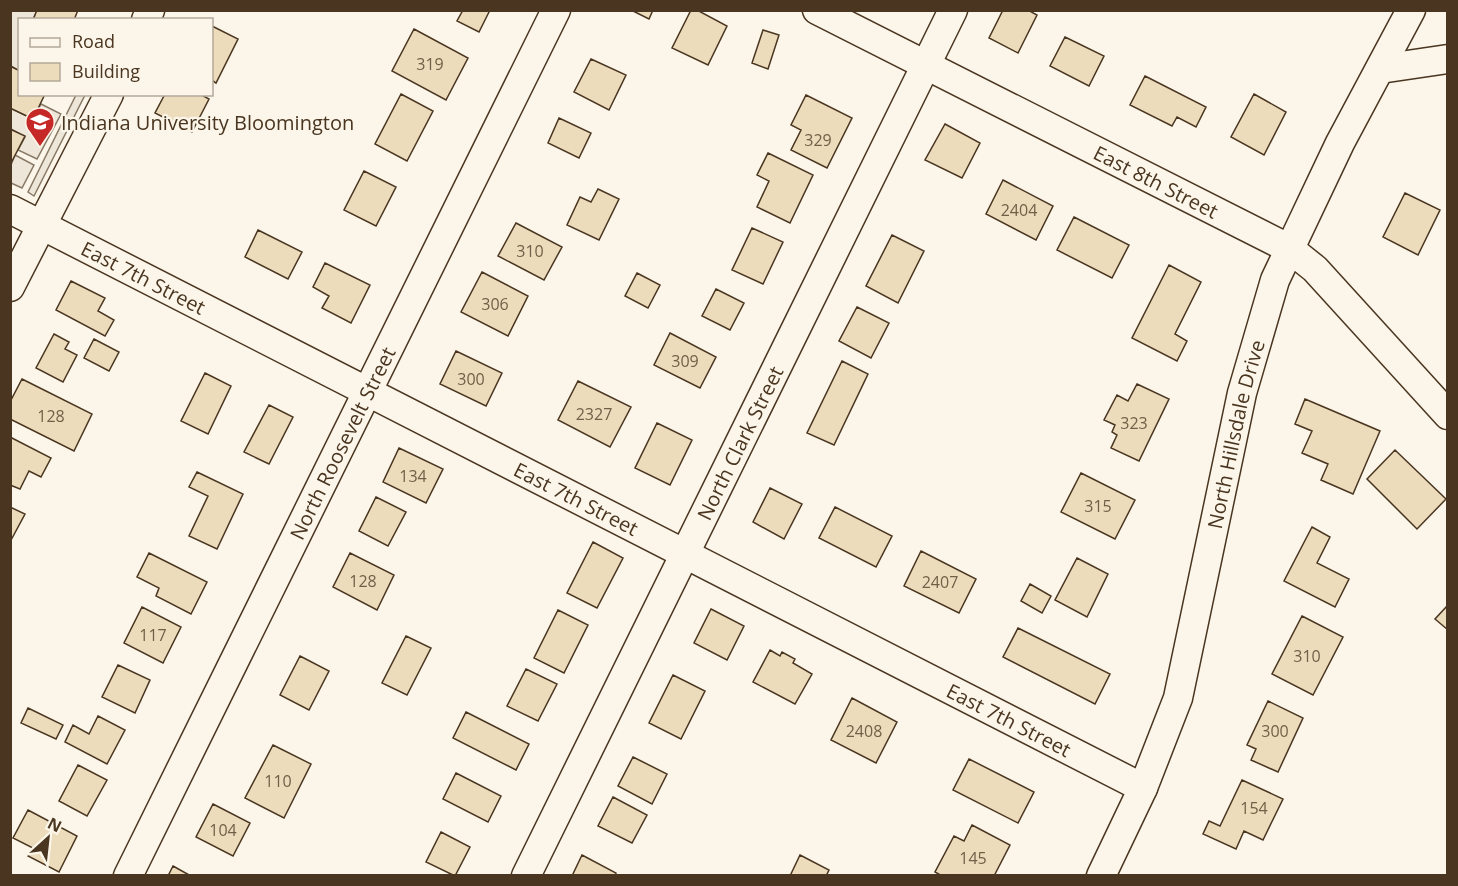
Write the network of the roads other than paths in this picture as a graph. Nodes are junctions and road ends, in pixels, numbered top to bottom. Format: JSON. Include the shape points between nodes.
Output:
{"nodes":[{"id":1,"x":556,"y":10,"type":"edge"},
{"id":2,"x":817,"y":10,"type":"edge"},
{"id":3,"x":953,"y":10,"type":"edge"},
{"id":4,"x":1411,"y":10,"type":"edge"},
{"id":5,"x":1448,"y":59,"type":"edge"},
{"id":6,"x":926,"y":66,"type":"junction"},
{"id":7,"x":1380,"y":69,"type":"junction"},
{"id":8,"x":108,"y":96,"type":"edge"},
{"id":9,"x":10,"y":209,"type":"edge"},
{"id":10,"x":41,"y":225,"type":"junction"},
{"id":11,"x":1290,"y":249,"type":"junction"},
{"id":12,"x":10,"y":287,"type":"edge"},
{"id":13,"x":367,"y":391,"type":"junction"},
{"id":14,"x":1448,"y":415,"type":"edge"},
{"id":15,"x":686,"y":554,"type":"junction"},
{"id":16,"x":1143,"y":788,"type":"junction"},
{"id":17,"x":128,"y":876,"type":"edge"},
{"id":18,"x":526,"y":876,"type":"edge"},
{"id":19,"x":1101,"y":876,"type":"edge"}],
"edges":[{"from":1,"to":13,"type":"street","name":"North Roosevelt Street"},
{"from":2,"to":6,"type":"street","name":"East 8th Street"},
{"from":3,"to":6,"type":"street","name":"North Clark Street"},
{"from":4,"to":7,"type":"street","name":"North Hillsdale Drive"},
{"from":5,"to":7,"type":"street"},
{"from":6,"to":11,"type":"street","name":"East 8th Street"},
{"from":6,"to":15,"type":"street","name":"North Clark Street"},
{"from":7,"to":11,"type":"street","name":"North Hillsdale Drive"},
{"from":8,"to":10,"type":"street"},
{"from":9,"to":10,"type":"street","name":"East 7th Street"},
{"from":10,"to":12,"type":"street"},
{"from":10,"to":13,"type":"street","name":"East 7th Street"},
{"from":11,"to":14,"type":"street","name":"East 8th Street","via":[[1315,269]]},
{"from":11,"to":16,"type":"street","name":"North Hillsdale Drive","via":[[1275,280],[1242,393],[1178,698]]},
{"from":13,"to":15,"type":"street","name":"East 7th Street"},
{"from":13,"to":17,"type":"street","name":"North Roosevelt Street"},
{"from":15,"to":16,"type":"street","name":"East 7th Street"},
{"from":15,"to":18,"type":"street","name":"North Clark Street"},
{"from":16,"to":19,"type":"street","name":"North Hillsdale Drive"}]}
